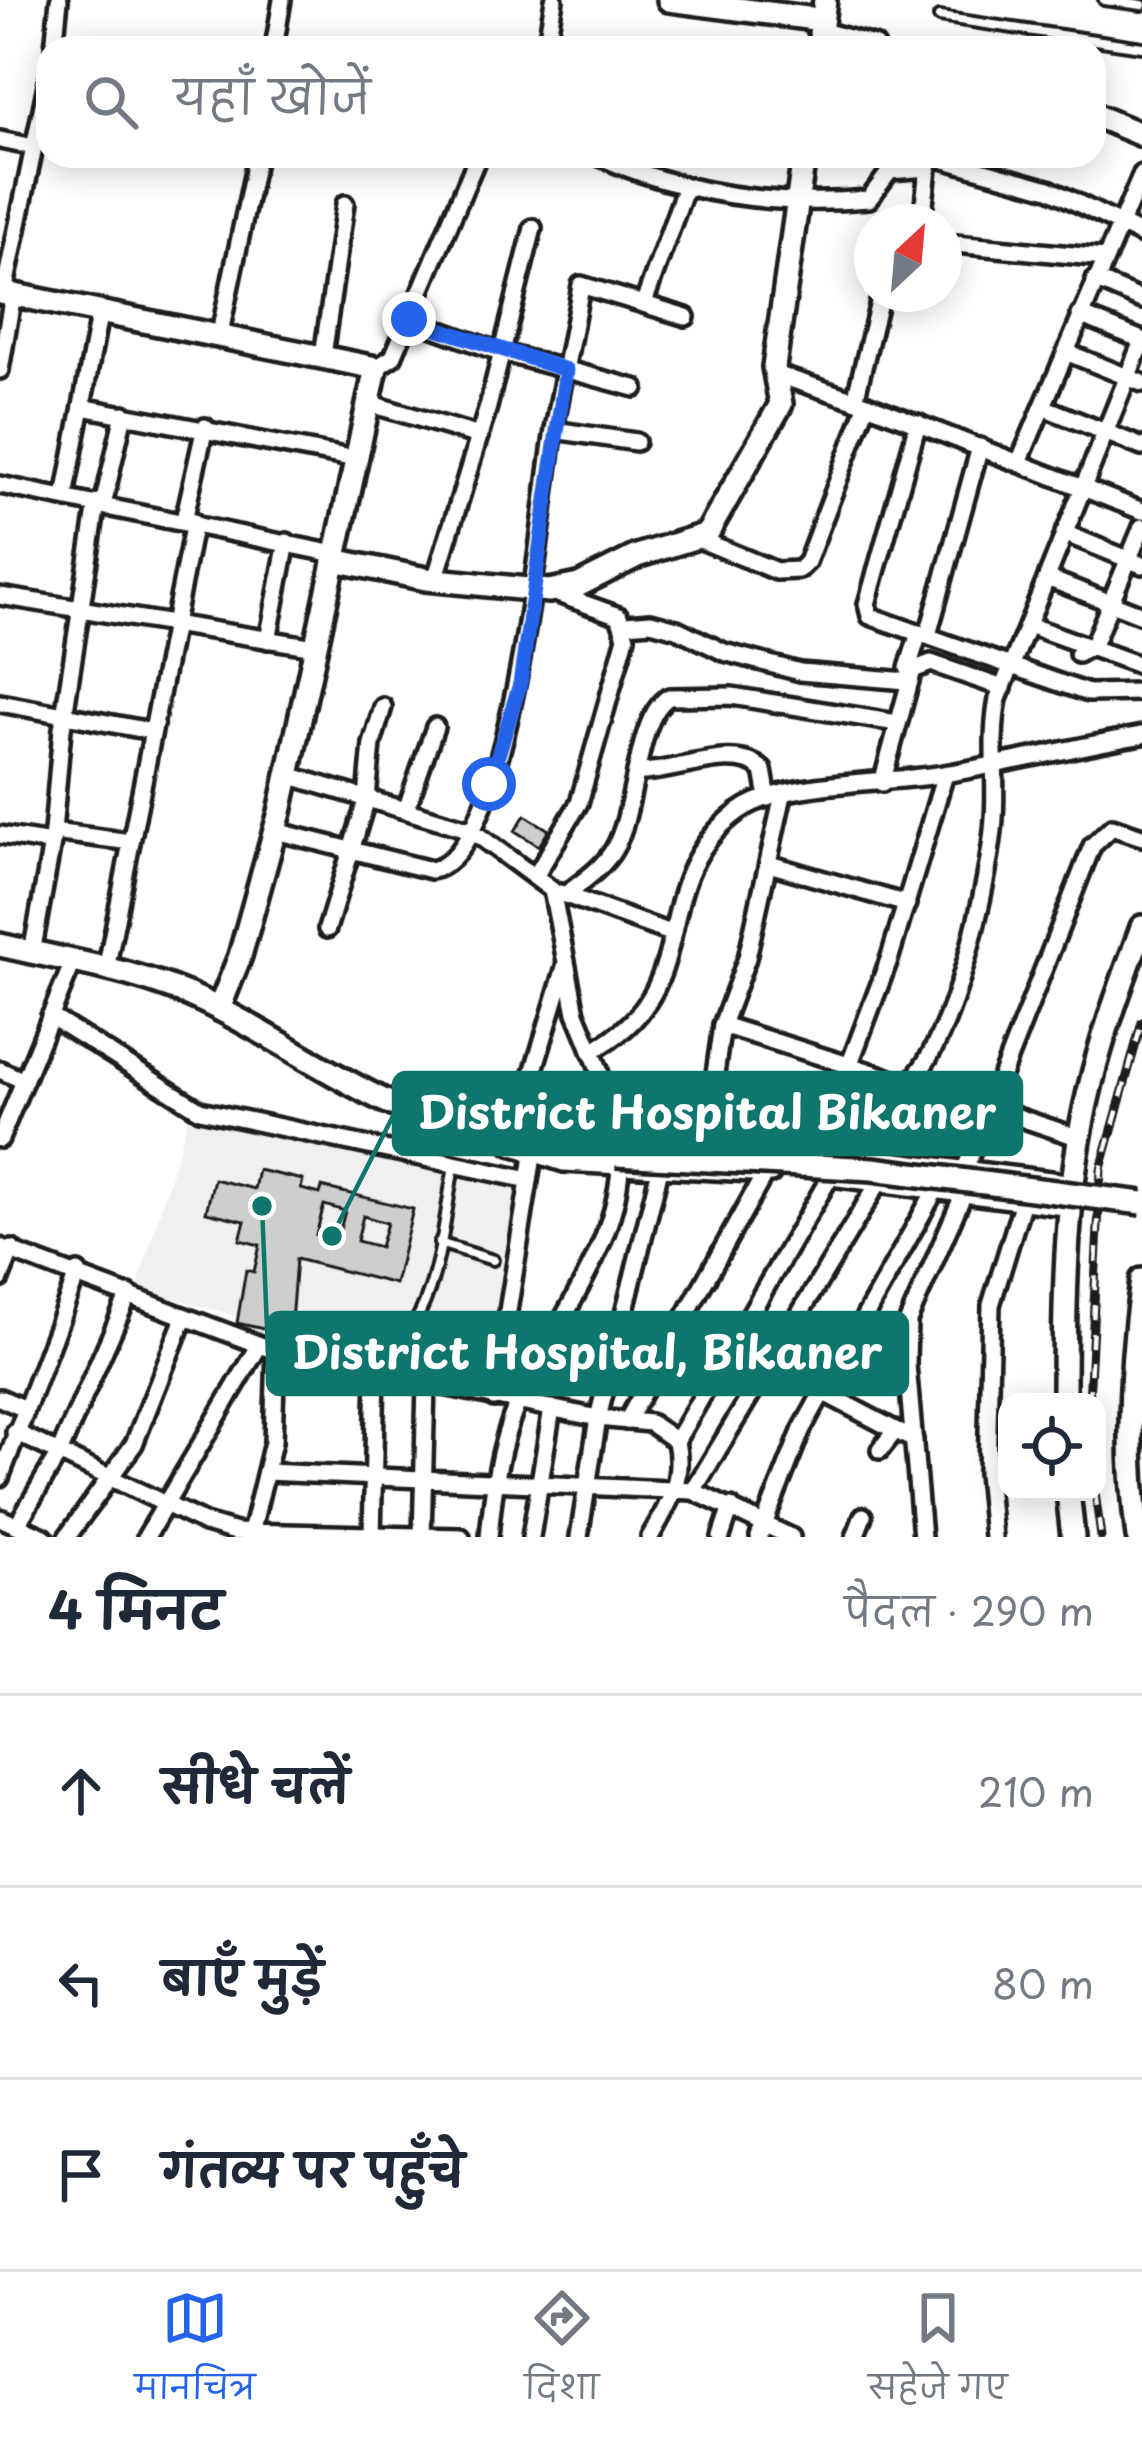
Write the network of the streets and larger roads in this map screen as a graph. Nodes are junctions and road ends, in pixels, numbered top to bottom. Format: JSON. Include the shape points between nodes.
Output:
{"nodes":[{"id":1,"x":59,"y":0,"type":"edge"},
{"id":2,"x":282,"y":0,"type":"edge"},
{"id":3,"x":554,"y":0,"type":"edge"},
{"id":4,"x":670,"y":0,"type":"edge"},
{"id":5,"x":821,"y":25,"type":"edge"},
{"id":6,"x":55,"y":36,"type":"edge"},
{"id":7,"x":276,"y":36,"type":"edge"},
{"id":8,"x":548,"y":36,"type":"edge"},
{"id":9,"x":1106,"y":121,"type":"edge"},
{"id":10,"x":1142,"y":135,"type":"edge"},
{"id":11,"x":36,"y":137,"type":"edge"},
{"id":12,"x":0,"y":140,"type":"edge"},
{"id":13,"x":34,"y":147,"type":"junction"},
{"id":14,"x":254,"y":168,"type":"edge"},
{"id":15,"x":473,"y":168,"type":"edge"},
{"id":16,"x":633,"y":168,"type":"edge"},
{"id":17,"x":801,"y":168,"type":"edge"},
{"id":18,"x":901,"y":168,"type":"edge"},
{"id":19,"x":929,"y":168,"type":"edge"},
{"id":20,"x":963,"y":168,"type":"edge"},
{"id":21,"x":1142,"y":174,"type":"edge"},
{"id":22,"x":686,"y":186,"type":"junction"},
{"id":23,"x":797,"y":203,"type":"junction"},
{"id":24,"x":345,"y":204,"type":"dead end"},
{"id":25,"x":924,"y":204,"type":"edge"},
{"id":26,"x":1120,"y":225,"type":"junction"},
{"id":27,"x":532,"y":228,"type":"dead end"},
{"id":28,"x":1142,"y":236,"type":"edge"},
{"id":29,"x":962,"y":245,"type":"edge"},
{"id":30,"x":1105,"y":258,"type":"junction"},
{"id":31,"x":1095,"y":280,"type":"junction"},
{"id":32,"x":6,"y":293,"type":"edge"},
{"id":33,"x":1142,"y":300,"type":"edge"},
{"id":34,"x":644,"y":303,"type":"junction"},
{"id":35,"x":100,"y":310,"type":"junction"},
{"id":36,"x":878,"y":312,"type":"edge"},
{"id":37,"x":1080,"y":315,"type":"junction"},
{"id":38,"x":686,"y":317,"type":"dead end"},
{"id":39,"x":409,"y":319,"type":"junction"},
{"id":40,"x":220,"y":333,"type":"junction"},
{"id":41,"x":1142,"y":341,"type":"edge"},
{"id":42,"x":500,"y":352,"type":"junction"},
{"id":43,"x":1066,"y":352,"type":"junction"},
{"id":44,"x":323,"y":356,"type":"junction"},
{"id":45,"x":376,"y":368,"type":"junction"},
{"id":46,"x":0,"y":370,"type":"edge"},
{"id":47,"x":566,"y":370,"type":"junction"},
{"id":48,"x":775,"y":374,"type":"junction"},
{"id":49,"x":1135,"y":380,"type":"edge"},
{"id":50,"x":635,"y":388,"type":"dead end"},
{"id":51,"x":861,"y":402,"type":"junction"},
{"id":52,"x":368,"y":403,"type":"junction"},
{"id":53,"x":1043,"y":406,"type":"junction"},
{"id":54,"x":82,"y":407,"type":"junction"},
{"id":55,"x":124,"y":414,"type":"junction"},
{"id":56,"x":918,"y":423,"type":"junction"},
{"id":57,"x":205,"y":427,"type":"junction"},
{"id":58,"x":554,"y":430,"type":"junction"},
{"id":59,"x":1105,"y":432,"type":"junction"},
{"id":60,"x":479,"y":436,"type":"junction"},
{"id":61,"x":636,"y":442,"type":"dead end"},
{"id":62,"x":980,"y":447,"type":"junction"},
{"id":63,"x":1142,"y":447,"type":"edge"},
{"id":64,"x":356,"y":459,"type":"junction"},
{"id":65,"x":1019,"y":462,"type":"junction"},
{"id":66,"x":0,"y":484,"type":"edge"},
{"id":67,"x":1083,"y":487,"type":"junction"},
{"id":68,"x":64,"y":497,"type":"junction"},
{"id":69,"x":100,"y":504,"type":"junction"},
{"id":70,"x":1142,"y":512,"type":"edge"},
{"id":71,"x":189,"y":521,"type":"junction"},
{"id":72,"x":1142,"y":527,"type":"edge"},
{"id":73,"x":1064,"y":533,"type":"junction"},
{"id":74,"x":700,"y":540,"type":"junction"},
{"id":75,"x":287,"y":542,"type":"junction"},
{"id":76,"x":335,"y":557,"type":"junction"},
{"id":77,"x":1136,"y":563,"type":"edge"},
{"id":78,"x":1047,"y":578,"type":"junction"},
{"id":79,"x":435,"y":580,"type":"junction"},
{"id":80,"x":540,"y":590,"type":"junction"},
{"id":81,"x":0,"y":596,"type":"edge"},
{"id":82,"x":1112,"y":603,"type":"junction"},
{"id":83,"x":80,"y":611,"type":"junction"},
{"id":84,"x":1142,"y":615,"type":"edge"},
{"id":85,"x":626,"y":624,"type":"junction"},
{"id":86,"x":172,"y":625,"type":"junction"},
{"id":87,"x":1028,"y":625,"type":"junction"},
{"id":88,"x":923,"y":634,"type":"junction"},
{"id":89,"x":268,"y":640,"type":"junction"},
{"id":90,"x":315,"y":647,"type":"junction"},
{"id":91,"x":1085,"y":650,"type":"junction"},
{"id":92,"x":1012,"y":666,"type":"junction"},
{"id":93,"x":1142,"y":666,"type":"edge"},
{"id":94,"x":907,"y":675,"type":"junction"},
{"id":95,"x":1003,"y":688,"type":"junction"},
{"id":96,"x":1142,"y":692,"type":"edge"},
{"id":97,"x":0,"y":703,"type":"edge"},
{"id":98,"x":383,"y":707,"type":"dead end"},
{"id":99,"x":64,"y":716,"type":"junction"},
{"id":100,"x":897,"y":723,"type":"junction"},
{"id":101,"x":435,"y":727,"type":"dead end"},
{"id":102,"x":151,"y":731,"type":"junction"},
{"id":103,"x":1142,"y":735,"type":"edge"},
{"id":104,"x":990,"y":765,"type":"junction"},
{"id":105,"x":639,"y":772,"type":"junction"},
{"id":106,"x":945,"y":774,"type":"junction"},
{"id":107,"x":288,"y":776,"type":"junction"},
{"id":108,"x":882,"y":782,"type":"junction"},
{"id":109,"x":775,"y":796,"type":"junction"},
{"id":110,"x":367,"y":798,"type":"junction"},
{"id":111,"x":406,"y":810,"type":"junction"},
{"id":112,"x":471,"y":830,"type":"junction"},
{"id":113,"x":275,"y":831,"type":"junction"},
{"id":114,"x":0,"y":835,"type":"edge"},
{"id":115,"x":1142,"y":837,"type":"edge"},
{"id":116,"x":52,"y":838,"type":"junction"},
{"id":117,"x":131,"y":842,"type":"junction"},
{"id":118,"x":354,"y":848,"type":"junction"},
{"id":119,"x":769,"y":864,"type":"junction"},
{"id":120,"x":536,"y":875,"type":"junction"},
{"id":121,"x":558,"y":893,"type":"junction"},
{"id":122,"x":907,"y":904,"type":"junction"},
{"id":123,"x":1142,"y":928,"type":"edge"},
{"id":124,"x":328,"y":929,"type":"dead end"},
{"id":125,"x":670,"y":933,"type":"junction"},
{"id":126,"x":3,"y":953,"type":"edge"},
{"id":127,"x":32,"y":953,"type":"junction"},
{"id":128,"x":73,"y":962,"type":"junction"},
{"id":129,"x":565,"y":967,"type":"junction"},
{"id":130,"x":106,"y":970,"type":"junction"},
{"id":131,"x":219,"y":1010,"type":"junction"},
{"id":132,"x":50,"y":1016,"type":"junction"},
{"id":133,"x":722,"y":1025,"type":"junction"},
{"id":134,"x":591,"y":1051,"type":"junction"},
{"id":135,"x":850,"y":1066,"type":"junction"},
{"id":136,"x":0,"y":1070,"type":"edge"},
{"id":137,"x":24,"y":1081,"type":"junction"},
{"id":138,"x":904,"y":1085,"type":"junction"},
{"id":139,"x":986,"y":1106,"type":"junction"},
{"id":140,"x":490,"y":1136,"type":"junction"},
{"id":141,"x":514,"y":1136,"type":"junction"},
{"id":142,"x":1080,"y":1138,"type":"junction"},
{"id":143,"x":0,"y":1139,"type":"edge"},
{"id":144,"x":705,"y":1144,"type":"junction"},
{"id":145,"x":817,"y":1151,"type":"junction"},
{"id":146,"x":614,"y":1154,"type":"junction"},
{"id":147,"x":533,"y":1156,"type":"junction"},
{"id":148,"x":660,"y":1169,"type":"junction"},
{"id":149,"x":965,"y":1169,"type":"junction"},
{"id":150,"x":765,"y":1173,"type":"junction"},
{"id":151,"x":830,"y":1177,"type":"junction"},
{"id":152,"x":529,"y":1180,"type":"junction"},
{"id":153,"x":879,"y":1182,"type":"junction"},
{"id":154,"x":1075,"y":1184,"type":"junction"},
{"id":155,"x":936,"y":1189,"type":"junction"},
{"id":156,"x":964,"y":1192,"type":"junction"},
{"id":157,"x":1023,"y":1201,"type":"junction"},
{"id":158,"x":1142,"y":1204,"type":"edge"},
{"id":159,"x":1072,"y":1208,"type":"junction"},
{"id":160,"x":6,"y":1248,"type":"edge"},
{"id":161,"x":78,"y":1272,"type":"junction"},
{"id":162,"x":0,"y":1280,"type":"edge"},
{"id":163,"x":1142,"y":1280,"type":"edge"},
{"id":164,"x":129,"y":1294,"type":"junction"},
{"id":165,"x":184,"y":1318,"type":"junction"},
{"id":166,"x":267,"y":1348,"type":"junction"},
{"id":167,"x":769,"y":1364,"type":"junction"},
{"id":168,"x":376,"y":1372,"type":"junction"},
{"id":169,"x":426,"y":1384,"type":"junction"},
{"id":170,"x":822,"y":1393,"type":"junction"},
{"id":171,"x":1064,"y":1393,"type":"edge"},
{"id":172,"x":0,"y":1398,"type":"edge"},
{"id":173,"x":494,"y":1398,"type":"junction"},
{"id":174,"x":518,"y":1402,"type":"junction"},
{"id":175,"x":23,"y":1408,"type":"junction"},
{"id":176,"x":552,"y":1408,"type":"junction"},
{"id":177,"x":1136,"y":1412,"type":"edge"},
{"id":178,"x":598,"y":1418,"type":"junction"},
{"id":179,"x":627,"y":1421,"type":"junction"},
{"id":180,"x":896,"y":1431,"type":"junction"},
{"id":181,"x":15,"y":1432,"type":"junction"},
{"id":182,"x":914,"y":1440,"type":"junction"},
{"id":183,"x":676,"y":1441,"type":"junction"},
{"id":184,"x":880,"y":1450,"type":"dead end"},
{"id":185,"x":58,"y":1453,"type":"junction"},
{"id":186,"x":266,"y":1472,"type":"junction"},
{"id":187,"x":0,"y":1478,"type":"edge"},
{"id":188,"x":373,"y":1478,"type":"junction"},
{"id":189,"x":112,"y":1480,"type":"junction"},
{"id":190,"x":426,"y":1481,"type":"junction"},
{"id":191,"x":494,"y":1484,"type":"junction"},
{"id":192,"x":539,"y":1486,"type":"junction"},
{"id":193,"x":586,"y":1487,"type":"junction"},
{"id":194,"x":684,"y":1491,"type":"junction"},
{"id":195,"x":1138,"y":1500,"type":"edge"},
{"id":196,"x":1069,"y":1501,"type":"edge"},
{"id":197,"x":168,"y":1507,"type":"junction"},
{"id":198,"x":731,"y":1507,"type":"junction"},
{"id":199,"x":863,"y":1516,"type":"dead end"},
{"id":200,"x":0,"y":1518,"type":"edge"},
{"id":201,"x":17,"y":1525,"type":"junction"},
{"id":202,"x":761,"y":1530,"type":"edge"},
{"id":203,"x":242,"y":1535,"type":"edge"},
{"id":204,"x":372,"y":1536,"type":"edge"},
{"id":205,"x":422,"y":1536,"type":"edge"},
{"id":206,"x":44,"y":1537,"type":"edge"},
{"id":207,"x":67,"y":1537,"type":"edge"},
{"id":208,"x":146,"y":1537,"type":"edge"},
{"id":209,"x":461,"y":1537,"type":"edge"},
{"id":210,"x":489,"y":1537,"type":"edge"},
{"id":211,"x":531,"y":1537,"type":"edge"},
{"id":212,"x":579,"y":1537,"type":"edge"},
{"id":213,"x":650,"y":1537,"type":"edge"},
{"id":214,"x":721,"y":1537,"type":"edge"},
{"id":215,"x":791,"y":1537,"type":"edge"},
{"id":216,"x":855,"y":1537,"type":"edge"},
{"id":217,"x":922,"y":1537,"type":"edge"},
{"id":218,"x":993,"y":1537,"type":"edge"},
{"id":219,"x":1073,"y":1537,"type":"edge"},
{"id":220,"x":1138,"y":1537,"type":"edge"}],
"edges":[{"from":1,"to":6,"type":"street"},
{"from":2,"to":7,"type":"street"},
{"from":3,"to":8,"type":"street"},
{"from":4,"to":5,"type":"street"},
{"from":9,"to":10,"type":"street"},
{"from":11,"to":13,"type":"street"},
{"from":12,"to":13,"type":"street"},
{"from":13,"to":32,"type":"street"},
{"from":14,"to":40,"type":"street"},
{"from":15,"to":39,"type":"street"},
{"from":16,"to":22,"type":"street"},
{"from":17,"to":23,"type":"street"},
{"from":18,"to":23,"type":"street","via":[[869,199]]},
{"from":19,"to":25,"type":"street"},
{"from":20,"to":26,"type":"street","via":[[1049,189]]},
{"from":21,"to":26,"type":"street"},
{"from":22,"to":23,"type":"street"},
{"from":22,"to":34,"type":"street"},
{"from":23,"to":48,"type":"street"},
{"from":24,"to":44,"type":"street"},
{"from":26,"to":28,"type":"street"},
{"from":26,"to":30,"type":"street"},
{"from":27,"to":42,"type":"street"},
{"from":29,"to":30,"type":"street"},
{"from":30,"to":31,"type":"street"},
{"from":31,"to":33,"type":"street"},
{"from":31,"to":37,"type":"street"},
{"from":32,"to":35,"type":"street"},
{"from":32,"to":46,"type":"street"},
{"from":34,"to":38,"type":"street"},
{"from":34,"to":47,"type":"street","via":[[580,285]]},
{"from":35,"to":40,"type":"street"},
{"from":35,"to":54,"type":"street"},
{"from":36,"to":51,"type":"street"},
{"from":37,"to":41,"type":"street"},
{"from":37,"to":43,"type":"street"},
{"from":39,"to":42,"type":"street"},
{"from":39,"to":45,"type":"street","via":[[393,357]]},
{"from":40,"to":44,"type":"street"},
{"from":41,"to":49,"type":"street"},
{"from":42,"to":47,"type":"street"},
{"from":42,"to":60,"type":"street"},
{"from":43,"to":49,"type":"street"},
{"from":43,"to":53,"type":"street"},
{"from":44,"to":45,"type":"street"},
{"from":45,"to":52,"type":"street"},
{"from":47,"to":50,"type":"street"},
{"from":47,"to":58,"type":"street"},
{"from":48,"to":51,"type":"street"},
{"from":48,"to":74,"type":"street","via":[[777,412]]},
{"from":49,"to":59,"type":"street"},
{"from":51,"to":56,"type":"street"},
{"from":51,"to":74,"type":"street","via":[[799,571],[776,571]]},
{"from":52,"to":60,"type":"street"},
{"from":52,"to":64,"type":"street"},
{"from":53,"to":59,"type":"street"},
{"from":53,"to":65,"type":"street"},
{"from":54,"to":55,"type":"street"},
{"from":54,"to":68,"type":"street"},
{"from":55,"to":57,"type":"street"},
{"from":55,"to":69,"type":"street"},
{"from":56,"to":62,"type":"street"},
{"from":56,"to":88,"type":"street","via":[[866,604],[877,620]]},
{"from":57,"to":64,"type":"street"},
{"from":57,"to":71,"type":"street"},
{"from":58,"to":61,"type":"street"},
{"from":58,"to":80,"type":"street"},
{"from":59,"to":63,"type":"street"},
{"from":59,"to":67,"type":"street"},
{"from":60,"to":79,"type":"street"},
{"from":62,"to":65,"type":"street"},
{"from":62,"to":88,"type":"street"},
{"from":64,"to":76,"type":"street"},
{"from":65,"to":67,"type":"street"},
{"from":66,"to":68,"type":"street"},
{"from":67,"to":70,"type":"street"},
{"from":67,"to":73,"type":"street"},
{"from":68,"to":69,"type":"street"},
{"from":69,"to":71,"type":"street"},
{"from":69,"to":83,"type":"street"},
{"from":71,"to":75,"type":"street"},
{"from":71,"to":86,"type":"street"},
{"from":72,"to":77,"type":"street"},
{"from":73,"to":77,"type":"street"},
{"from":73,"to":78,"type":"street"},
{"from":74,"to":80,"type":"street","via":[[637,556],[579,585]]},
{"from":75,"to":76,"type":"street"},
{"from":75,"to":89,"type":"street"},
{"from":76,"to":79,"type":"street"},
{"from":76,"to":90,"type":"street"},
{"from":77,"to":82,"type":"street"},
{"from":78,"to":82,"type":"street"},
{"from":78,"to":87,"type":"street"},
{"from":79,"to":80,"type":"street"},
{"from":80,"to":85,"type":"street"},
{"from":80,"to":112,"type":"street","via":[[520,684]]},
{"from":81,"to":83,"type":"street"},
{"from":82,"to":84,"type":"street"},
{"from":82,"to":91,"type":"street"},
{"from":83,"to":86,"type":"street"},
{"from":83,"to":99,"type":"street"},
{"from":85,"to":94,"type":"street","via":[[677,628],[724,652],[800,672]]},
{"from":85,"to":120,"type":"street","via":[[579,803]]},
{"from":86,"to":89,"type":"street"},
{"from":86,"to":102,"type":"street"},
{"from":87,"to":91,"type":"street"},
{"from":87,"to":92,"type":"street"},
{"from":88,"to":92,"type":"street"},
{"from":88,"to":94,"type":"street"},
{"from":89,"to":90,"type":"street"},
{"from":90,"to":107,"type":"street"},
{"from":91,"to":93,"type":"street"},
{"from":92,"to":95,"type":"street"},
{"from":92,"to":96,"type":"street","via":[[1088,693]]},
{"from":94,"to":95,"type":"street","via":[[931,663]]},
{"from":94,"to":100,"type":"street"},
{"from":95,"to":104,"type":"street"},
{"from":97,"to":99,"type":"street"},
{"from":98,"to":110,"type":"street"},
{"from":99,"to":102,"type":"street"},
{"from":99,"to":116,"type":"street"},
{"from":100,"to":105,"type":"street","via":[[732,696],[669,697],[649,723]]},
{"from":100,"to":108,"type":"street"},
{"from":101,"to":111,"type":"street"},
{"from":102,"to":117,"type":"street"},
{"from":103,"to":104,"type":"street"},
{"from":104,"to":106,"type":"street"},
{"from":104,"to":138,"type":"street","via":[[994,818],[976,910],[938,1038],[924,1069]]},
{"from":105,"to":109,"type":"street","via":[[747,759],[763,770]]},
{"from":105,"to":121,"type":"street","via":[[614,850]]},
{"from":106,"to":108,"type":"street"},
{"from":106,"to":122,"type":"street"},
{"from":107,"to":110,"type":"street"},
{"from":107,"to":113,"type":"street"},
{"from":108,"to":109,"type":"street"},
{"from":109,"to":119,"type":"street"},
{"from":109,"to":125,"type":"street","via":[[718,830]]},
{"from":110,"to":111,"type":"street"},
{"from":110,"to":118,"type":"street"},
{"from":111,"to":112,"type":"street"},
{"from":112,"to":118,"type":"street","via":[[449,862],[431,870]]},
{"from":112,"to":120,"type":"street"},
{"from":113,"to":118,"type":"street"},
{"from":113,"to":131,"type":"street"},
{"from":114,"to":116,"type":"street"},
{"from":115,"to":139,"type":"street","via":[[1112,827],[1092,846]]},
{"from":116,"to":117,"type":"street"},
{"from":116,"to":127,"type":"street"},
{"from":117,"to":130,"type":"street"},
{"from":118,"to":124,"type":"street"},
{"from":119,"to":122,"type":"street"},
{"from":119,"to":133,"type":"street"},
{"from":120,"to":121,"type":"street"},
{"from":121,"to":125,"type":"street"},
{"from":121,"to":129,"type":"street"},
{"from":122,"to":135,"type":"street"},
{"from":123,"to":142,"type":"street"},
{"from":125,"to":134,"type":"street","via":[[662,984],[648,1010]]},
{"from":126,"to":127,"type":"street"},
{"from":127,"to":128,"type":"street"},
{"from":128,"to":130,"type":"street"},
{"from":128,"to":132,"type":"street"},
{"from":129,"to":134,"type":"street"},
{"from":129,"to":141,"type":"street"},
{"from":130,"to":131,"type":"street"},
{"from":131,"to":140,"type":"street","via":[[379,1098]]},
{"from":132,"to":137,"type":"street"},
{"from":132,"to":152,"type":"street","via":[[200,1110]]},
{"from":133,"to":135,"type":"street"},
{"from":133,"to":144,"type":"street"},
{"from":134,"to":146,"type":"street"},
{"from":135,"to":138,"type":"street"},
{"from":135,"to":145,"type":"street"},
{"from":136,"to":137,"type":"street"},
{"from":137,"to":143,"type":"street"},
{"from":138,"to":139,"type":"street","via":[[916,1098],[939,1093]]},
{"from":139,"to":142,"type":"street"},
{"from":139,"to":149,"type":"street"},
{"from":140,"to":141,"type":"street"},
{"from":140,"to":146,"type":"street"},
{"from":140,"to":147,"type":"street"},
{"from":141,"to":146,"type":"street"},
{"from":142,"to":154,"type":"street"},
{"from":144,"to":145,"type":"street"},
{"from":144,"to":146,"type":"street"},
{"from":145,"to":149,"type":"street"},
{"from":146,"to":147,"type":"street"},
{"from":146,"to":148,"type":"street"},
{"from":146,"to":158,"type":"street","bridge":true,"via":[[873,1168]]},
{"from":146,"to":174,"type":"street","via":[[614,1214]]},
{"from":147,"to":152,"type":"street"},
{"from":148,"to":150,"type":"street"},
{"from":148,"to":178,"type":"street"},
{"from":149,"to":154,"type":"street"},
{"from":150,"to":151,"type":"street"},
{"from":150,"to":179,"type":"street"},
{"from":151,"to":153,"type":"street"},
{"from":151,"to":183,"type":"street"},
{"from":152,"to":173,"type":"street"},
{"from":153,"to":155,"type":"street"},
{"from":153,"to":167,"type":"street"},
{"from":154,"to":159,"type":"street"},
{"from":155,"to":156,"type":"street"},
{"from":155,"to":170,"type":"street"},
{"from":156,"to":157,"type":"street"},
{"from":156,"to":182,"type":"street","via":[[908,1321]]},
{"from":157,"to":159,"type":"street"},
{"from":157,"to":218,"type":"street","via":[[991,1305]]},
{"from":159,"to":171,"type":"street"},
{"from":160,"to":161,"type":"street"},
{"from":160,"to":162,"type":"street"},
{"from":161,"to":164,"type":"street"},
{"from":161,"to":175,"type":"street"},
{"from":163,"to":177,"type":"street"},
{"from":164,"to":165,"type":"street"},
{"from":164,"to":185,"type":"street"},
{"from":165,"to":166,"type":"street"},
{"from":165,"to":189,"type":"street"},
{"from":166,"to":168,"type":"street"},
{"from":166,"to":186,"type":"street","via":[[273,1442]]},
{"from":166,"to":197,"type":"street"},
{"from":167,"to":170,"type":"street"},
{"from":167,"to":194,"type":"street"},
{"from":168,"to":169,"type":"street"},
{"from":168,"to":188,"type":"street"},
{"from":169,"to":173,"type":"street"},
{"from":169,"to":190,"type":"street"},
{"from":170,"to":180,"type":"street"},
{"from":170,"to":202,"type":"street"},
{"from":172,"to":175,"type":"street"},
{"from":173,"to":174,"type":"street"},
{"from":174,"to":176,"type":"street"},
{"from":174,"to":191,"type":"street"},
{"from":175,"to":181,"type":"street"},
{"from":176,"to":178,"type":"street"},
{"from":176,"to":192,"type":"street"},
{"from":177,"to":195,"type":"street"},
{"from":178,"to":179,"type":"street"},
{"from":178,"to":193,"type":"street"},
{"from":179,"to":183,"type":"street","via":[[650,1423]]},
{"from":180,"to":182,"type":"street"},
{"from":180,"to":184,"type":"street"},
{"from":181,"to":185,"type":"street"},
{"from":181,"to":187,"type":"street"},
{"from":182,"to":217,"type":"street"},
{"from":183,"to":194,"type":"street"},
{"from":185,"to":189,"type":"street"},
{"from":185,"to":201,"type":"street"},
{"from":186,"to":188,"type":"street"},
{"from":186,"to":203,"type":"street"},
{"from":188,"to":190,"type":"street"},
{"from":188,"to":204,"type":"street"},
{"from":189,"to":197,"type":"street"},
{"from":189,"to":207,"type":"street"},
{"from":190,"to":191,"type":"street"},
{"from":190,"to":205,"type":"street"},
{"from":191,"to":192,"type":"street"},
{"from":191,"to":210,"type":"street"},
{"from":192,"to":193,"type":"street"},
{"from":192,"to":211,"type":"street"},
{"from":193,"to":194,"type":"street"},
{"from":193,"to":212,"type":"street"},
{"from":194,"to":198,"type":"street"},
{"from":194,"to":213,"type":"street"},
{"from":195,"to":220,"type":"street"},
{"from":196,"to":219,"type":"street"},
{"from":197,"to":203,"type":"street"},
{"from":197,"to":208,"type":"street"},
{"from":198,"to":202,"type":"street"},
{"from":198,"to":214,"type":"street"},
{"from":199,"to":216,"type":"street"},
{"from":200,"to":201,"type":"street"},
{"from":201,"to":206,"type":"street"},
{"from":202,"to":215,"type":"street"},
{"from":203,"to":204,"type":"street"},
{"from":204,"to":205,"type":"street"},
{"from":205,"to":209,"type":"street"}]}
